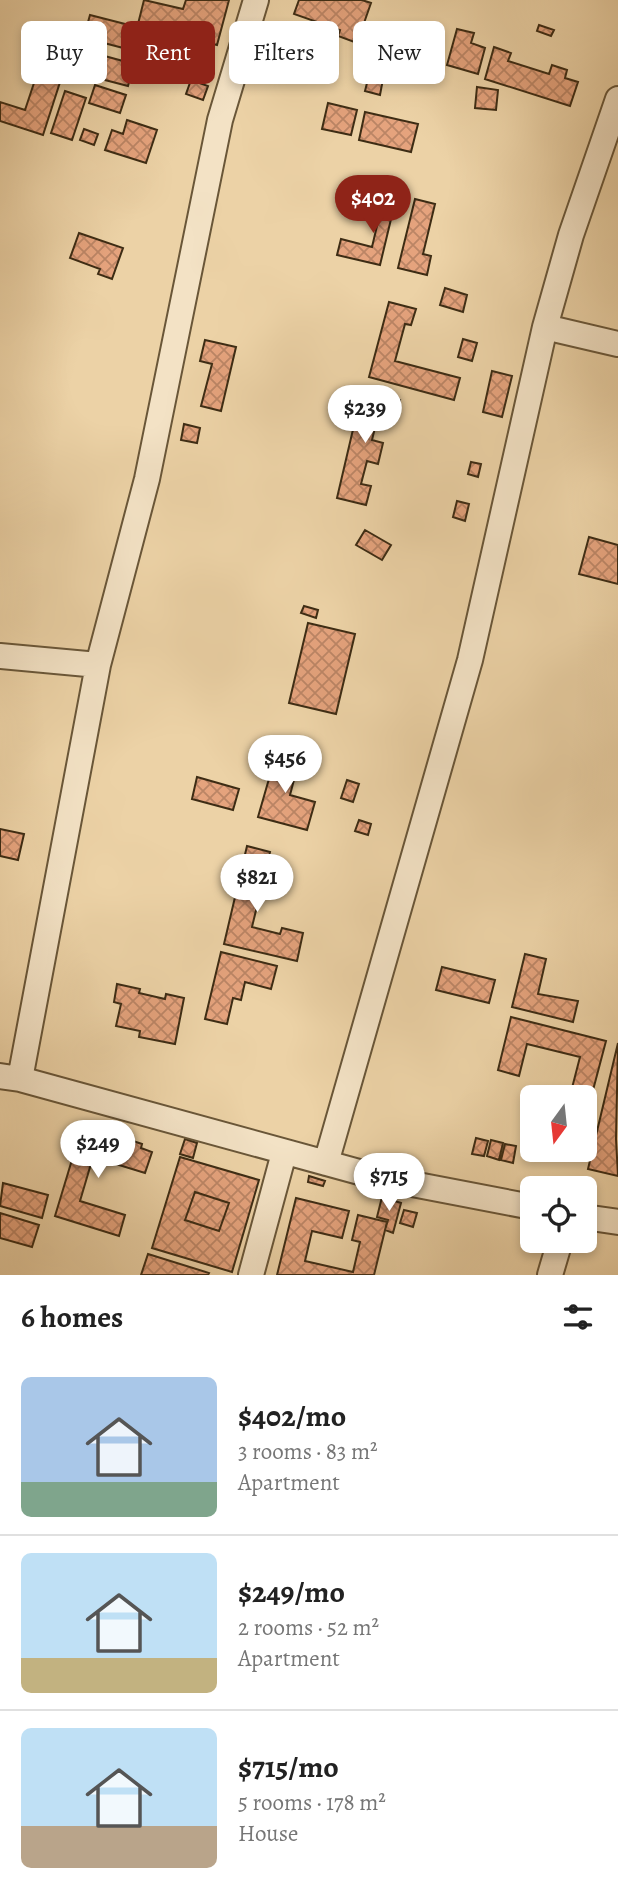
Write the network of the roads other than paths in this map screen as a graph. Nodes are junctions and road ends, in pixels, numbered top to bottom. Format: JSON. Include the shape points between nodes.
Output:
{"nodes":[{"id":1,"x":256,"y":0,"type":"edge"},
{"id":2,"x":618,"y":99,"type":"edge"},
{"id":3,"x":545,"y":327,"type":"junction"},
{"id":4,"x":618,"y":344,"type":"edge"},
{"id":5,"x":0,"y":656,"type":"edge"},
{"id":6,"x":98,"y":665,"type":"junction"},
{"id":7,"x":10,"y":1078,"type":"edge"},
{"id":8,"x":284,"y":1153,"type":"junction"},
{"id":9,"x":326,"y":1163,"type":"junction"},
{"id":10,"x":520,"y":1205,"type":"edge"},
{"id":11,"x":597,"y":1219,"type":"edge"},
{"id":12,"x":618,"y":1222,"type":"edge"},
{"id":13,"x":556,"y":1253,"type":"edge"},
{"id":14,"x":251,"y":1275,"type":"edge"},
{"id":15,"x":550,"y":1275,"type":"edge"}],
"edges":[{"from":1,"to":6,"type":"street","via":[[220,120],[147,479]]},
{"from":2,"to":3,"type":"street"},
{"from":3,"to":4,"type":"street"},
{"from":3,"to":9,"type":"street","via":[[470,660]]},
{"from":5,"to":6,"type":"street"},
{"from":6,"to":7,"type":"street"},
{"from":7,"to":8,"type":"street"},
{"from":8,"to":9,"type":"street"},
{"from":8,"to":14,"type":"street"},
{"from":9,"to":10,"type":"street"},
{"from":11,"to":12,"type":"street"},
{"from":13,"to":15,"type":"street"}]}
